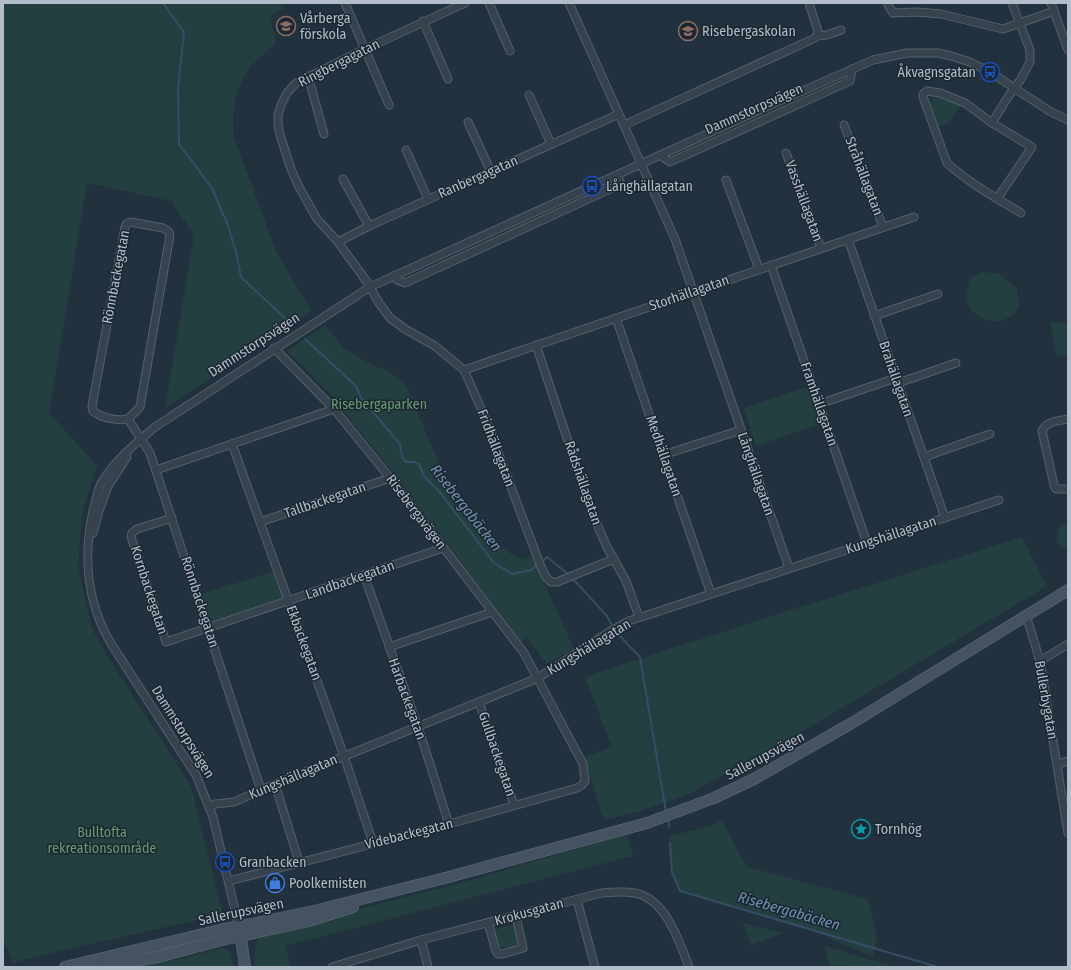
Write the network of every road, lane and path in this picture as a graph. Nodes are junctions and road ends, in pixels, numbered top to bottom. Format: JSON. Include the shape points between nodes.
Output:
{"nodes":[{"id":1,"x":345,"y":3,"type":"edge"},
{"id":2,"x":465,"y":3,"type":"edge"},
{"id":3,"x":489,"y":3,"type":"edge"},
{"id":4,"x":568,"y":3,"type":"edge"},
{"id":5,"x":809,"y":3,"type":"edge"},
{"id":6,"x":887,"y":3,"type":"edge"},
{"id":7,"x":1012,"y":3,"type":"edge"},
{"id":8,"x":1051,"y":3,"type":"edge"},
{"id":9,"x":1054,"y":11,"type":"junction"},
{"id":10,"x":423,"y":21,"type":"junction"},
{"id":11,"x":1019,"y":23,"type":"junction"},
{"id":12,"x":841,"y":30,"type":"dead end"},
{"id":13,"x":817,"y":36,"type":"junction"},
{"id":14,"x":364,"y":49,"type":"junction"},
{"id":15,"x":510,"y":50,"type":"dead end"},
{"id":16,"x":1068,"y":50,"type":"edge"},
{"id":17,"x":852,"y":69,"type":"junction"},
{"id":18,"x":308,"y":76,"type":"junction"},
{"id":19,"x":448,"y":79,"type":"dead end"},
{"id":20,"x":1015,"y":88,"type":"junction"},
{"id":21,"x":528,"y":95,"type":"dead end"},
{"id":22,"x":389,"y":105,"type":"dead end"},
{"id":23,"x":619,"y":114,"type":"junction"},
{"id":24,"x":1068,"y":120,"type":"edge"},
{"id":25,"x":468,"y":122,"type":"dead end"},
{"id":26,"x":992,"y":123,"type":"junction"},
{"id":27,"x":624,"y":125,"type":"junction"},
{"id":28,"x":844,"y":126,"type":"dead end"},
{"id":29,"x":324,"y":134,"type":"dead end"},
{"id":30,"x":551,"y":144,"type":"junction"},
{"id":31,"x":406,"y":150,"type":"dead end"},
{"id":32,"x":786,"y":153,"type":"dead end"},
{"id":33,"x":660,"y":155,"type":"junction"},
{"id":34,"x":642,"y":164,"type":"junction"},
{"id":35,"x":490,"y":172,"type":"junction"},
{"id":36,"x":617,"y":175,"type":"junction"},
{"id":37,"x":343,"y":179,"type":"dead end"},
{"id":38,"x":726,"y":180,"type":"dead end"},
{"id":39,"x":998,"y":198,"type":"junction"},
{"id":40,"x":428,"y":200,"type":"junction"},
{"id":41,"x":1021,"y":213,"type":"dead end"},
{"id":42,"x":914,"y":217,"type":"dead end"},
{"id":43,"x":369,"y":226,"type":"junction"},
{"id":44,"x":883,"y":227,"type":"junction"},
{"id":45,"x":848,"y":239,"type":"junction"},
{"id":46,"x":338,"y":242,"type":"junction"},
{"id":47,"x":821,"y":248,"type":"junction"},
{"id":48,"x":771,"y":265,"type":"junction"},
{"id":49,"x":759,"y":269,"type":"junction"},
{"id":50,"x":395,"y":275,"type":"junction"},
{"id":51,"x":370,"y":287,"type":"junction"},
{"id":52,"x":693,"y":292,"type":"junction"},
{"id":53,"x":938,"y":294,"type":"dead end"},
{"id":54,"x":874,"y":316,"type":"junction"},
{"id":55,"x":616,"y":318,"type":"junction"},
{"id":56,"x":536,"y":345,"type":"junction"},
{"id":57,"x":274,"y":348,"type":"junction"},
{"id":58,"x":956,"y":363,"type":"dead end"},
{"id":59,"x":464,"y":370,"type":"junction"},
{"id":60,"x":897,"y":381,"type":"junction"},
{"id":61,"x":819,"y":404,"type":"junction"},
{"id":62,"x":334,"y":409,"type":"junction"},
{"id":63,"x":128,"y":419,"type":"junction"},
{"id":64,"x":1068,"y":419,"type":"edge"},
{"id":65,"x":741,"y":430,"type":"junction"},
{"id":66,"x":990,"y":434,"type":"dead end"},
{"id":67,"x":141,"y":439,"type":"junction"},
{"id":68,"x":232,"y":444,"type":"junction"},
{"id":69,"x":663,"y":455,"type":"junction"},
{"id":70,"x":924,"y":457,"type":"junction"},
{"id":71,"x":156,"y":470,"type":"junction"},
{"id":72,"x":390,"y":478,"type":"junction"},
{"id":73,"x":1068,"y":488,"type":"edge"},
{"id":74,"x":999,"y":500,"type":"dead end"},
{"id":75,"x":172,"y":518,"type":"junction"},
{"id":76,"x":945,"y":518,"type":"junction"},
{"id":77,"x":260,"y":522,"type":"junction"},
{"id":78,"x":867,"y":543,"type":"junction"},
{"id":79,"x":443,"y":548,"type":"junction"},
{"id":80,"x":614,"y":559,"type":"junction"},
{"id":81,"x":789,"y":568,"type":"junction"},
{"id":82,"x":364,"y":575,"type":"junction"},
{"id":83,"x":1068,"y":590,"type":"edge"},
{"id":84,"x":711,"y":594,"type":"junction"},
{"id":85,"x":289,"y":601,"type":"junction"},
{"id":86,"x":492,"y":612,"type":"junction"},
{"id":87,"x":1026,"y":615,"type":"junction"},
{"id":88,"x":639,"y":617,"type":"junction"},
{"id":89,"x":208,"y":628,"type":"junction"},
{"id":90,"x":166,"y":642,"type":"joint"},
{"id":91,"x":1068,"y":644,"type":"edge"},
{"id":92,"x":389,"y":647,"type":"junction"},
{"id":93,"x":1040,"y":661,"type":"junction"},
{"id":94,"x":538,"y":678,"type":"junction"},
{"id":95,"x":479,"y":702,"type":"junction"},
{"id":96,"x":418,"y":727,"type":"junction"},
{"id":97,"x":344,"y":756,"type":"junction"},
{"id":98,"x":1068,"y":761,"type":"edge"},
{"id":99,"x":1058,"y":764,"type":"junction"},
{"id":100,"x":585,"y":781,"type":"joint"},
{"id":101,"x":275,"y":784,"type":"junction"},
{"id":102,"x":262,"y":790,"type":"junction"},
{"id":103,"x":514,"y":805,"type":"junction"},
{"id":104,"x":209,"y":806,"type":"junction"},
{"id":105,"x":449,"y":824,"type":"junction"},
{"id":106,"x":1068,"y":833,"type":"edge"},
{"id":107,"x":373,"y":843,"type":"junction"},
{"id":108,"x":299,"y":862,"type":"junction"},
{"id":109,"x":229,"y":881,"type":"junction"},
{"id":110,"x":577,"y":900,"type":"junction"},
{"id":111,"x":516,"y":916,"type":"junction"},
{"id":112,"x":488,"y":923,"type":"junction"},
{"id":113,"x":240,"y":931,"type":"junction"},
{"id":114,"x":421,"y":940,"type":"junction"},
{"id":115,"x":356,"y":964,"type":"edge"},
{"id":116,"x":65,"y":967,"type":"edge"},
{"id":117,"x":97,"y":967,"type":"edge"},
{"id":118,"x":244,"y":967,"type":"edge"},
{"id":119,"x":332,"y":967,"type":"edge"},
{"id":120,"x":428,"y":967,"type":"edge"},
{"id":121,"x":595,"y":967,"type":"edge"},
{"id":122,"x":689,"y":967,"type":"edge"}],
"edges":[{"from":1,"to":14,"type":"street"},
{"from":2,"to":10,"type":"street","name":"Ringbergagatan"},
{"from":3,"to":15,"type":"street"},
{"from":4,"to":23,"type":"street","name":"Långhällagatan"},
{"from":5,"to":13,"type":"street","via":[[818,31]]},
{"from":6,"to":11,"type":"street","via":[[893,13],[941,14],[1003,29]]},
{"from":7,"to":11,"type":"street"},
{"from":8,"to":9,"type":"street"},
{"from":9,"to":11,"type":"street"},
{"from":9,"to":16,"type":"street"},
{"from":10,"to":14,"type":"street","name":"Ringbergagatan"},
{"from":10,"to":19,"type":"street"},
{"from":11,"to":20,"type":"street","via":[[1030,50],[1030,62]]},
{"from":12,"to":13,"type":"street"},
{"from":13,"to":27,"type":"street"},
{"from":14,"to":18,"type":"street","name":"Ringbergagatan"},
{"from":14,"to":22,"type":"street"},
{"from":17,"to":20,"type":"street","name":"Dammstorpsvägen","via":[[873,60],[896,55],[919,52],[938,54],[970,62]]},
{"from":17,"to":33,"type":"street","name":"Dammstorpsvägen"},
{"from":17,"to":33,"type":"street","name":"Dammstorpsvägen","via":[[850,81],[670,162]]},
{"from":18,"to":29,"type":"street"},
{"from":18,"to":46,"type":"street","name":"Ringbergagatan","via":[[296,83],[281,105],[278,115],[280,135],[299,187],[317,218]]},
{"from":20,"to":24,"type":"street","name":"Dammstorpsvägen"},
{"from":20,"to":26,"type":"street"},
{"from":21,"to":30,"type":"street"},
{"from":23,"to":27,"type":"street","name":"Långhällagatan"},
{"from":23,"to":30,"type":"street","name":"Ranbergagatan"},
{"from":25,"to":35,"type":"street"},
{"from":26,"to":39,"type":"street","via":[[1032,147]]},
{"from":26,"to":39,"type":"street","via":[[965,103],[952,97],[927,91],[923,94],[947,163]]},
{"from":27,"to":34,"type":"street","name":"Långhällagatan"},
{"from":28,"to":44,"type":"street","name":"Stråhällagatan"},
{"from":30,"to":35,"type":"street","name":"Ranbergagatan"},
{"from":31,"to":40,"type":"street"},
{"from":32,"to":47,"type":"street","name":"Vasshällagatan"},
{"from":33,"to":34,"type":"street","name":"Dammstorpsvägen"},
{"from":34,"to":36,"type":"street","name":"Dammstorpsvägen"},
{"from":34,"to":52,"type":"street","name":"Långhällagatan","via":[[675,239]]},
{"from":35,"to":40,"type":"street","name":"Ranbergagatan"},
{"from":36,"to":50,"type":"street","name":"Dammstorpsvägen"},
{"from":36,"to":50,"type":"street","via":[[621,184],[405,283],[397,280]]},
{"from":37,"to":43,"type":"street"},
{"from":38,"to":49,"type":"street"},
{"from":39,"to":41,"type":"street"},
{"from":40,"to":43,"type":"street","name":"Ranbergagatan"},
{"from":42,"to":44,"type":"street","name":"Storhällagatan"},
{"from":43,"to":46,"type":"street","name":"Ranbergagatan"},
{"from":44,"to":45,"type":"street","name":"Storhällagatan"},
{"from":45,"to":47,"type":"street","name":"Storhällagatan"},
{"from":45,"to":54,"type":"street","name":"Brahällagatan"},
{"from":46,"to":51,"type":"street","name":"Ringbergagatan"},
{"from":47,"to":48,"type":"street","name":"Storhällagatan"},
{"from":48,"to":49,"type":"street","name":"Storhällagatan"},
{"from":48,"to":61,"type":"street","name":"Framhällagatan"},
{"from":49,"to":52,"type":"street","name":"Storhällagatan"},
{"from":50,"to":51,"type":"street","name":"Dammstorpsvägen"},
{"from":51,"to":57,"type":"street","name":"Dammstorpsvägen"},
{"from":51,"to":59,"type":"street","name":"Fridhällagatan","via":[[390,318],[435,346]]},
{"from":52,"to":55,"type":"street","name":"Storhällagatan"},
{"from":52,"to":65,"type":"street","name":"Långhällagatan"},
{"from":53,"to":54,"type":"street"},
{"from":54,"to":60,"type":"street","name":"Brahällagatan"},
{"from":55,"to":56,"type":"street","name":"Storhällagatan"},
{"from":55,"to":69,"type":"street","name":"Medhällagatan"},
{"from":56,"to":59,"type":"street","name":"Storhällagatan"},
{"from":56,"to":80,"type":"street","name":"Rådshällagatan","via":[[592,510]]},
{"from":57,"to":62,"type":"street","name":"Risebergavägen"},
{"from":57,"to":67,"type":"street","name":"Dammstorpsvägen"},
{"from":58,"to":60,"type":"street"},
{"from":59,"to":80,"type":"street","name":"Fridhällagatan","via":[[484,415],[546,577],[551,582],[557,582]]},
{"from":60,"to":61,"type":"street"},
{"from":60,"to":70,"type":"street","name":"Brahällagatan"},
{"from":61,"to":78,"type":"street","name":"Framhällagatan"},
{"from":62,"to":68,"type":"street"},
{"from":62,"to":72,"type":"street","name":"Risebergavägen"},
{"from":63,"to":63,"type":"street","name":"Rönnbackegatan","via":[[140,407],[170,236],[168,230],[163,228],[131,222],[124,226],[92,406],[97,415]]},
{"from":63,"to":67,"type":"street","name":"Rönnbackegatan"},
{"from":64,"to":73,"type":"street","via":[[1048,423],[1042,430],[1054,485],[1056,489]]},
{"from":65,"to":69,"type":"street"},
{"from":65,"to":81,"type":"street","name":"Långhällagatan"},
{"from":66,"to":70,"type":"street"},
{"from":67,"to":71,"type":"street","name":"Rönnbackegatan","via":[[150,453]]},
{"from":67,"to":104,"type":"street","name":"Dammstorpsvägen","via":[[133,446],[108,486],[89,551],[90,585],[102,627],[196,775]]},
{"from":68,"to":71,"type":"street"},
{"from":68,"to":77,"type":"street","name":"Ekbackegatan"},
{"from":69,"to":84,"type":"street","name":"Medhällagatan"},
{"from":70,"to":76,"type":"street","name":"Brahällagatan"},
{"from":71,"to":75,"type":"street","name":"Rönnbackegatan"},
{"from":72,"to":77,"type":"street","name":"Tallbackegatan"},
{"from":72,"to":79,"type":"street","name":"Risebergavägen"},
{"from":74,"to":76,"type":"street","name":"Kungshällagatan"},
{"from":75,"to":89,"type":"street","name":"Rönnbackegatan"},
{"from":75,"to":90,"type":"street","name":"Kornbackegatan","via":[[132,533]]},
{"from":76,"to":78,"type":"street","name":"Kungshällagatan"},
{"from":77,"to":85,"type":"street","name":"Ekbackegatan"},
{"from":78,"to":81,"type":"street","name":"Kungshällagatan"},
{"from":79,"to":82,"type":"street","name":"Landbackegatan"},
{"from":79,"to":86,"type":"street","name":"Risebergavägen"},
{"from":80,"to":88,"type":"street","name":"Rådshällagatan","via":[[626,581]]},
{"from":81,"to":84,"type":"street","name":"Kungshällagatan"},
{"from":82,"to":85,"type":"street","name":"Landbackegatan"},
{"from":82,"to":92,"type":"street","name":"Harbackegatan"},
{"from":83,"to":87,"type":"main road","name":"Sallerupsvägen"},
{"from":84,"to":88,"type":"street","name":"Kungshällagatan"},
{"from":85,"to":89,"type":"street","name":"Landbackegatan"},
{"from":85,"to":97,"type":"street","name":"Ekbackegatan"},
{"from":86,"to":92,"type":"street"},
{"from":86,"to":94,"type":"street","name":"Risebergavägen","via":[[524,653]]},
{"from":87,"to":93,"type":"street","name":"Bullerbygatan"},
{"from":87,"to":113,"type":"main road","name":"Sallerupsvägen","via":[[810,748],[754,780],[714,798],[647,823],[445,878],[309,921]]},
{"from":88,"to":94,"type":"street","name":"Kungshällagatan","via":[[621,624]]},
{"from":89,"to":90,"type":"street","name":"Landbackegatan"},
{"from":89,"to":102,"type":"street","name":"Rönnbackegatan"},
{"from":91,"to":93,"type":"street"},
{"from":92,"to":96,"type":"street","name":"Harbackegatan"},
{"from":93,"to":99,"type":"street","name":"Bullerbygatan"},
{"from":94,"to":95,"type":"street","name":"Kungshällagatan"},
{"from":94,"to":100,"type":"street","name":"Risebergavägen","via":[[583,764]]},
{"from":95,"to":96,"type":"street","name":"Kungshällagatan"},
{"from":95,"to":103,"type":"street","name":"Gullbackegatan"},
{"from":96,"to":97,"type":"street","name":"Kungshällagatan"},
{"from":96,"to":105,"type":"street","name":"Harbackegatan"},
{"from":97,"to":101,"type":"street","name":"Kungshällagatan"},
{"from":97,"to":107,"type":"street","name":"Ekbackegatan"},
{"from":98,"to":99,"type":"street"},
{"from":99,"to":106,"type":"street","name":"Bullerbygatan"},
{"from":100,"to":103,"type":"street","name":"Videbackegatan","via":[[577,788]]},
{"from":101,"to":102,"type":"street","name":"Kungshällagatan"},
{"from":101,"to":108,"type":"street"},
{"from":102,"to":104,"type":"street","name":"Kungshällagatan","via":[[234,802]]},
{"from":103,"to":105,"type":"street","name":"Videbackegatan"},
{"from":104,"to":109,"type":"street","name":"Dammstorpsvägen"},
{"from":105,"to":107,"type":"street","name":"Videbackegatan"},
{"from":107,"to":108,"type":"street","name":"Videbackegatan"},
{"from":108,"to":109,"type":"street","name":"Videbackegatan"},
{"from":109,"to":113,"type":"street","name":"Dammstorpsvägen"},
{"from":110,"to":111,"type":"street","name":"Krokusgatan"},
{"from":110,"to":121,"type":"street"},
{"from":110,"to":122,"type":"street","name":"Krokusgatan","via":[[601,893],[617,892],[635,893],[650,899],[657,904],[678,937]]},
{"from":111,"to":112,"type":"street","name":"Krokusgatan"},
{"from":111,"to":112,"type":"street","via":[[523,948],[502,954],[496,951]]},
{"from":112,"to":114,"type":"street","name":"Krokusgatan"},
{"from":113,"to":116,"type":"main road","name":"Sallerupsvägen","via":[[224,929]]},
{"from":113,"to":117,"type":"main road","name":"Sallerupsvägen","via":[[158,957]]},
{"from":113,"to":118,"type":"main road"},
{"from":114,"to":115,"type":"street","name":"Krokusgatan"},
{"from":114,"to":120,"type":"street"},
{"from":115,"to":119,"type":"street","name":"Krokusgatan"}]}
